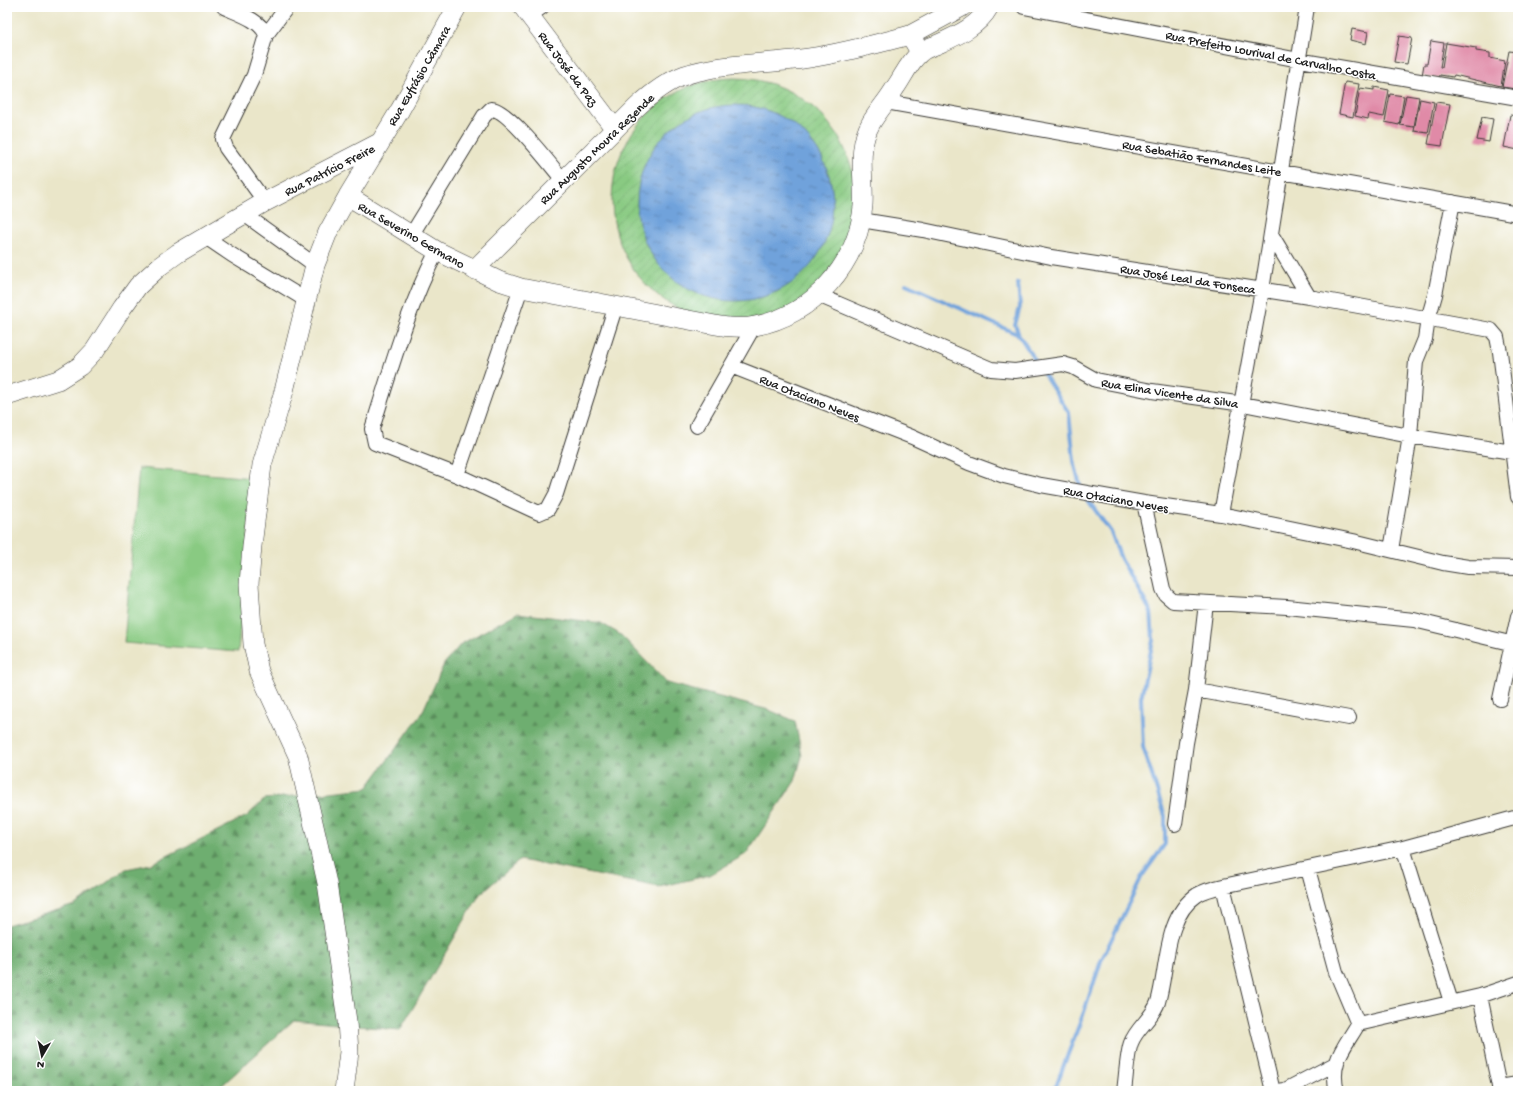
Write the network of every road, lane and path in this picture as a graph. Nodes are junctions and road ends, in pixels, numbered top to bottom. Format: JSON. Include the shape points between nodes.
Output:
{"nodes":[{"id":1,"x":224,"y":7,"type":"edge"},
{"id":2,"x":287,"y":7,"type":"edge"},
{"id":3,"x":457,"y":7,"type":"edge"},
{"id":4,"x":962,"y":7,"type":"edge"},
{"id":5,"x":989,"y":7,"type":"edge"},
{"id":6,"x":1024,"y":7,"type":"edge"},
{"id":7,"x":1307,"y":7,"type":"edge"},
{"id":8,"x":532,"y":10,"type":"edge"},
{"id":9,"x":266,"y":35,"type":"junction"},
{"id":10,"x":910,"y":35,"type":"junction"},
{"id":11,"x":920,"y":52,"type":"junction"},
{"id":12,"x":1299,"y":60,"type":"junction"},
{"id":13,"x":1518,"y":98,"type":"edge"},
{"id":14,"x":886,"y":102,"type":"junction"},
{"id":15,"x":615,"y":129,"type":"junction"},
{"id":16,"x":378,"y":143,"type":"junction"},
{"id":17,"x":1281,"y":171,"type":"junction"},
{"id":18,"x":563,"y":180,"type":"junction"},
{"id":19,"x":348,"y":196,"type":"junction"},
{"id":20,"x":265,"y":202,"type":"junction"},
{"id":21,"x":1453,"y":202,"type":"junction"},
{"id":22,"x":244,"y":214,"type":"junction"},
{"id":23,"x":1518,"y":214,"type":"edge"},
{"id":24,"x":861,"y":220,"type":"junction"},
{"id":25,"x":412,"y":234,"type":"junction"},
{"id":26,"x":1271,"y":234,"type":"junction"},
{"id":27,"x":204,"y":236,"type":"junction"},
{"id":28,"x":437,"y":251,"type":"junction"},
{"id":29,"x":315,"y":265,"type":"junction"},
{"id":30,"x":474,"y":270,"type":"junction"},
{"id":31,"x":521,"y":288,"type":"junction"},
{"id":32,"x":1262,"y":290,"type":"junction"},
{"id":33,"x":818,"y":296,"type":"junction"},
{"id":34,"x":1309,"y":297,"type":"junction"},
{"id":35,"x":306,"y":300,"type":"junction"},
{"id":36,"x":616,"y":305,"type":"junction"},
{"id":37,"x":1428,"y":319,"type":"junction"},
{"id":38,"x":754,"y":326,"type":"junction"},
{"id":39,"x":731,"y":366,"type":"junction"},
{"id":40,"x":7,"y":396,"type":"edge"},
{"id":41,"x":1243,"y":404,"type":"junction"},
{"id":42,"x":697,"y":426,"type":"dead end"},
{"id":43,"x":1410,"y":436,"type":"junction"},
{"id":44,"x":1512,"y":452,"type":"junction"},
{"id":45,"x":457,"y":475,"type":"junction"},
{"id":46,"x":1518,"y":497,"type":"edge"},
{"id":47,"x":1144,"y":503,"type":"junction"},
{"id":48,"x":1221,"y":514,"type":"junction"},
{"id":49,"x":1391,"y":550,"type":"junction"},
{"id":50,"x":1518,"y":568,"type":"edge"},
{"id":51,"x":1206,"y":602,"type":"junction"},
{"id":52,"x":1518,"y":616,"type":"edge"},
{"id":53,"x":1515,"y":644,"type":"edge"},
{"id":54,"x":1196,"y":690,"type":"junction"},
{"id":55,"x":1500,"y":699,"type":"dead end"},
{"id":56,"x":1349,"y":718,"type":"dead end"},
{"id":57,"x":1518,"y":817,"type":"edge"},
{"id":58,"x":1175,"y":824,"type":"dead end"},
{"id":59,"x":1404,"y":848,"type":"junction"},
{"id":60,"x":1308,"y":869,"type":"junction"},
{"id":61,"x":1223,"y":886,"type":"junction"},
{"id":62,"x":1518,"y":983,"type":"edge"},
{"id":63,"x":1480,"y":996,"type":"junction"},
{"id":64,"x":1451,"y":1002,"type":"junction"},
{"id":65,"x":1358,"y":1024,"type":"junction"},
{"id":66,"x":1335,"y":1064,"type":"junction"},
{"id":67,"x":1518,"y":1084,"type":"edge"},
{"id":68,"x":1499,"y":1089,"type":"edge"},
{"id":69,"x":344,"y":1091,"type":"edge"},
{"id":70,"x":1124,"y":1091,"type":"edge"},
{"id":71,"x":1337,"y":1091,"type":"edge"}],
"edges":[{"from":1,"to":9,"type":"street","via":[[248,18],[261,27]]},
{"from":2,"to":9,"type":"street"},
{"from":3,"to":16,"type":"street","name":"Rua Eufrásio Câmara","via":[[400,110]]},
{"from":4,"to":10,"type":"street","name":"Rua Augusto Moura Rezende"},
{"from":5,"to":11,"type":"street","via":[[972,27]]},
{"from":6,"to":12,"type":"street","name":"Rua Prefeito Lourival de Carvalho Costa"},
{"from":7,"to":12,"type":"street"},
{"from":8,"to":15,"type":"street","name":"Rua José da Paz"},
{"from":9,"to":20,"type":"street","via":[[254,76],[223,139],[226,148]]},
{"from":10,"to":11,"type":"street"},
{"from":10,"to":15,"type":"street","name":"Rua Augusto Moura Rezende","via":[[808,58],[685,75],[654,92]]},
{"from":11,"to":14,"type":"street","name":"Rua Severino Germano"},
{"from":12,"to":13,"type":"street","name":"Rua Prefeito Lourival de Carvalho Costa"},
{"from":12,"to":17,"type":"street"},
{"from":14,"to":17,"type":"street","name":"Rua Sebatião Fernandes Leite"},
{"from":14,"to":24,"type":"street","name":"Rua Severino Germano","via":[[865,136],[862,153]]},
{"from":15,"to":18,"type":"street","name":"Rua Augusto Moura Rezende"},
{"from":16,"to":19,"type":"street","name":"Rua Patrício Freire"},
{"from":16,"to":20,"type":"street","name":"Rua Patrício Freire"},
{"from":17,"to":21,"type":"street","name":"Rua Sebatião Fernandes Leite"},
{"from":17,"to":26,"type":"street"},
{"from":18,"to":25,"type":"street","via":[[538,149],[500,111],[491,109],[484,116]]},
{"from":18,"to":30,"type":"street","name":"Rua Augusto Moura Rezende"},
{"from":19,"to":25,"type":"street","name":"Rua Severino Germano"},
{"from":19,"to":29,"type":"street","name":"Rua Patrício Freire","via":[[328,232]]},
{"from":20,"to":22,"type":"street","name":"Rua Patrício Freire"},
{"from":21,"to":23,"type":"street","name":"Rua Sebatião Fernandes Leite"},
{"from":21,"to":37,"type":"street"},
{"from":22,"to":27,"type":"street","name":"Rua Patrício Freire"},
{"from":22,"to":29,"type":"street"},
{"from":24,"to":32,"type":"street","name":"Rua José Leal da Fonseca","via":[[923,230],[1051,257]]},
{"from":24,"to":33,"type":"street","name":"Rua Severino Germano","via":[[856,242],[844,265]]},
{"from":25,"to":28,"type":"street","name":"Rua Severino Germano"},
{"from":26,"to":32,"type":"street"},
{"from":26,"to":34,"type":"street"},
{"from":27,"to":35,"type":"street"},
{"from":27,"to":40,"type":"street","name":"Rua Patrício Freire","via":[[160,266],[138,286],[95,350],[80,366],[58,380]]},
{"from":28,"to":30,"type":"street","name":"Rua Severino Germano"},
{"from":28,"to":45,"type":"street","via":[[406,324],[372,433],[375,443]]},
{"from":29,"to":35,"type":"street","name":"Rua Patrício Freire"},
{"from":30,"to":31,"type":"street","name":"Rua Severino Germano"},
{"from":31,"to":36,"type":"street","name":"Rua Severino Germano"},
{"from":31,"to":45,"type":"street"},
{"from":32,"to":34,"type":"street","name":"Rua José Leal da Fonseca"},
{"from":32,"to":41,"type":"street"},
{"from":33,"to":38,"type":"street","name":"Rua Severino Germano","via":[[795,312],[769,323]]},
{"from":33,"to":41,"type":"street","name":"Rua Elina Vicente da Silva","via":[[991,369],[1015,371],[1063,364],[1096,380]]},
{"from":34,"to":37,"type":"street","name":"Rua José Leal da Fonseca"},
{"from":35,"to":69,"type":"street","name":"Rua Patrício Freire","via":[[262,465],[249,584],[253,644],[259,671],[298,756],[327,883],[347,1021],[349,1052]]},
{"from":36,"to":38,"type":"street","name":"Rua Severino Germano","via":[[728,327]]},
{"from":36,"to":45,"type":"street","via":[[552,504],[548,509],[538,513]]},
{"from":37,"to":43,"type":"street","via":[[1425,339],[1416,361]]},
{"from":37,"to":44,"type":"street","name":"Rua José Leal da Fonseca","via":[[1491,330],[1497,337]]},
{"from":38,"to":39,"type":"street"},
{"from":39,"to":42,"type":"street"},
{"from":39,"to":47,"type":"street","name":"Rua Otaciano Neves","via":[[994,472],[1042,485]]},
{"from":41,"to":43,"type":"street","name":"Rua Elina Vicente da Silva"},
{"from":41,"to":48,"type":"street"},
{"from":43,"to":44,"type":"street","name":"Rua Elina Vicente da Silva"},
{"from":43,"to":49,"type":"street"},
{"from":44,"to":46,"type":"street"},
{"from":47,"to":48,"type":"street","name":"Rua Otaciano Neves"},
{"from":47,"to":51,"type":"street","via":[[1166,595],[1173,601]]},
{"from":48,"to":49,"type":"street","name":"Rua Otaciano Neves"},
{"from":49,"to":50,"type":"street","name":"Rua Otaciano Neves","via":[[1468,567]]},
{"from":51,"to":53,"type":"street","via":[[1414,620]]},
{"from":51,"to":54,"type":"street"},
{"from":52,"to":53,"type":"street"},
{"from":53,"to":55,"type":"street"},
{"from":54,"to":56,"type":"street"},
{"from":54,"to":58,"type":"street"},
{"from":57,"to":59,"type":"street"},
{"from":59,"to":60,"type":"street"},
{"from":59,"to":64,"type":"street"},
{"from":60,"to":61,"type":"street"},
{"from":60,"to":65,"type":"street","via":[[1336,972]]},
{"from":61,"to":66,"type":"street","via":[[1272,1087],[1275,1090],[1285,1090]]},
{"from":61,"to":70,"type":"street","via":[[1196,896],[1178,918],[1167,951],[1155,1010],[1131,1043]]},
{"from":62,"to":63,"type":"street"},
{"from":63,"to":64,"type":"street"},
{"from":63,"to":68,"type":"street"},
{"from":64,"to":65,"type":"street"},
{"from":65,"to":66,"type":"street"},
{"from":66,"to":71,"type":"street"},
{"from":67,"to":68,"type":"street"}]}
